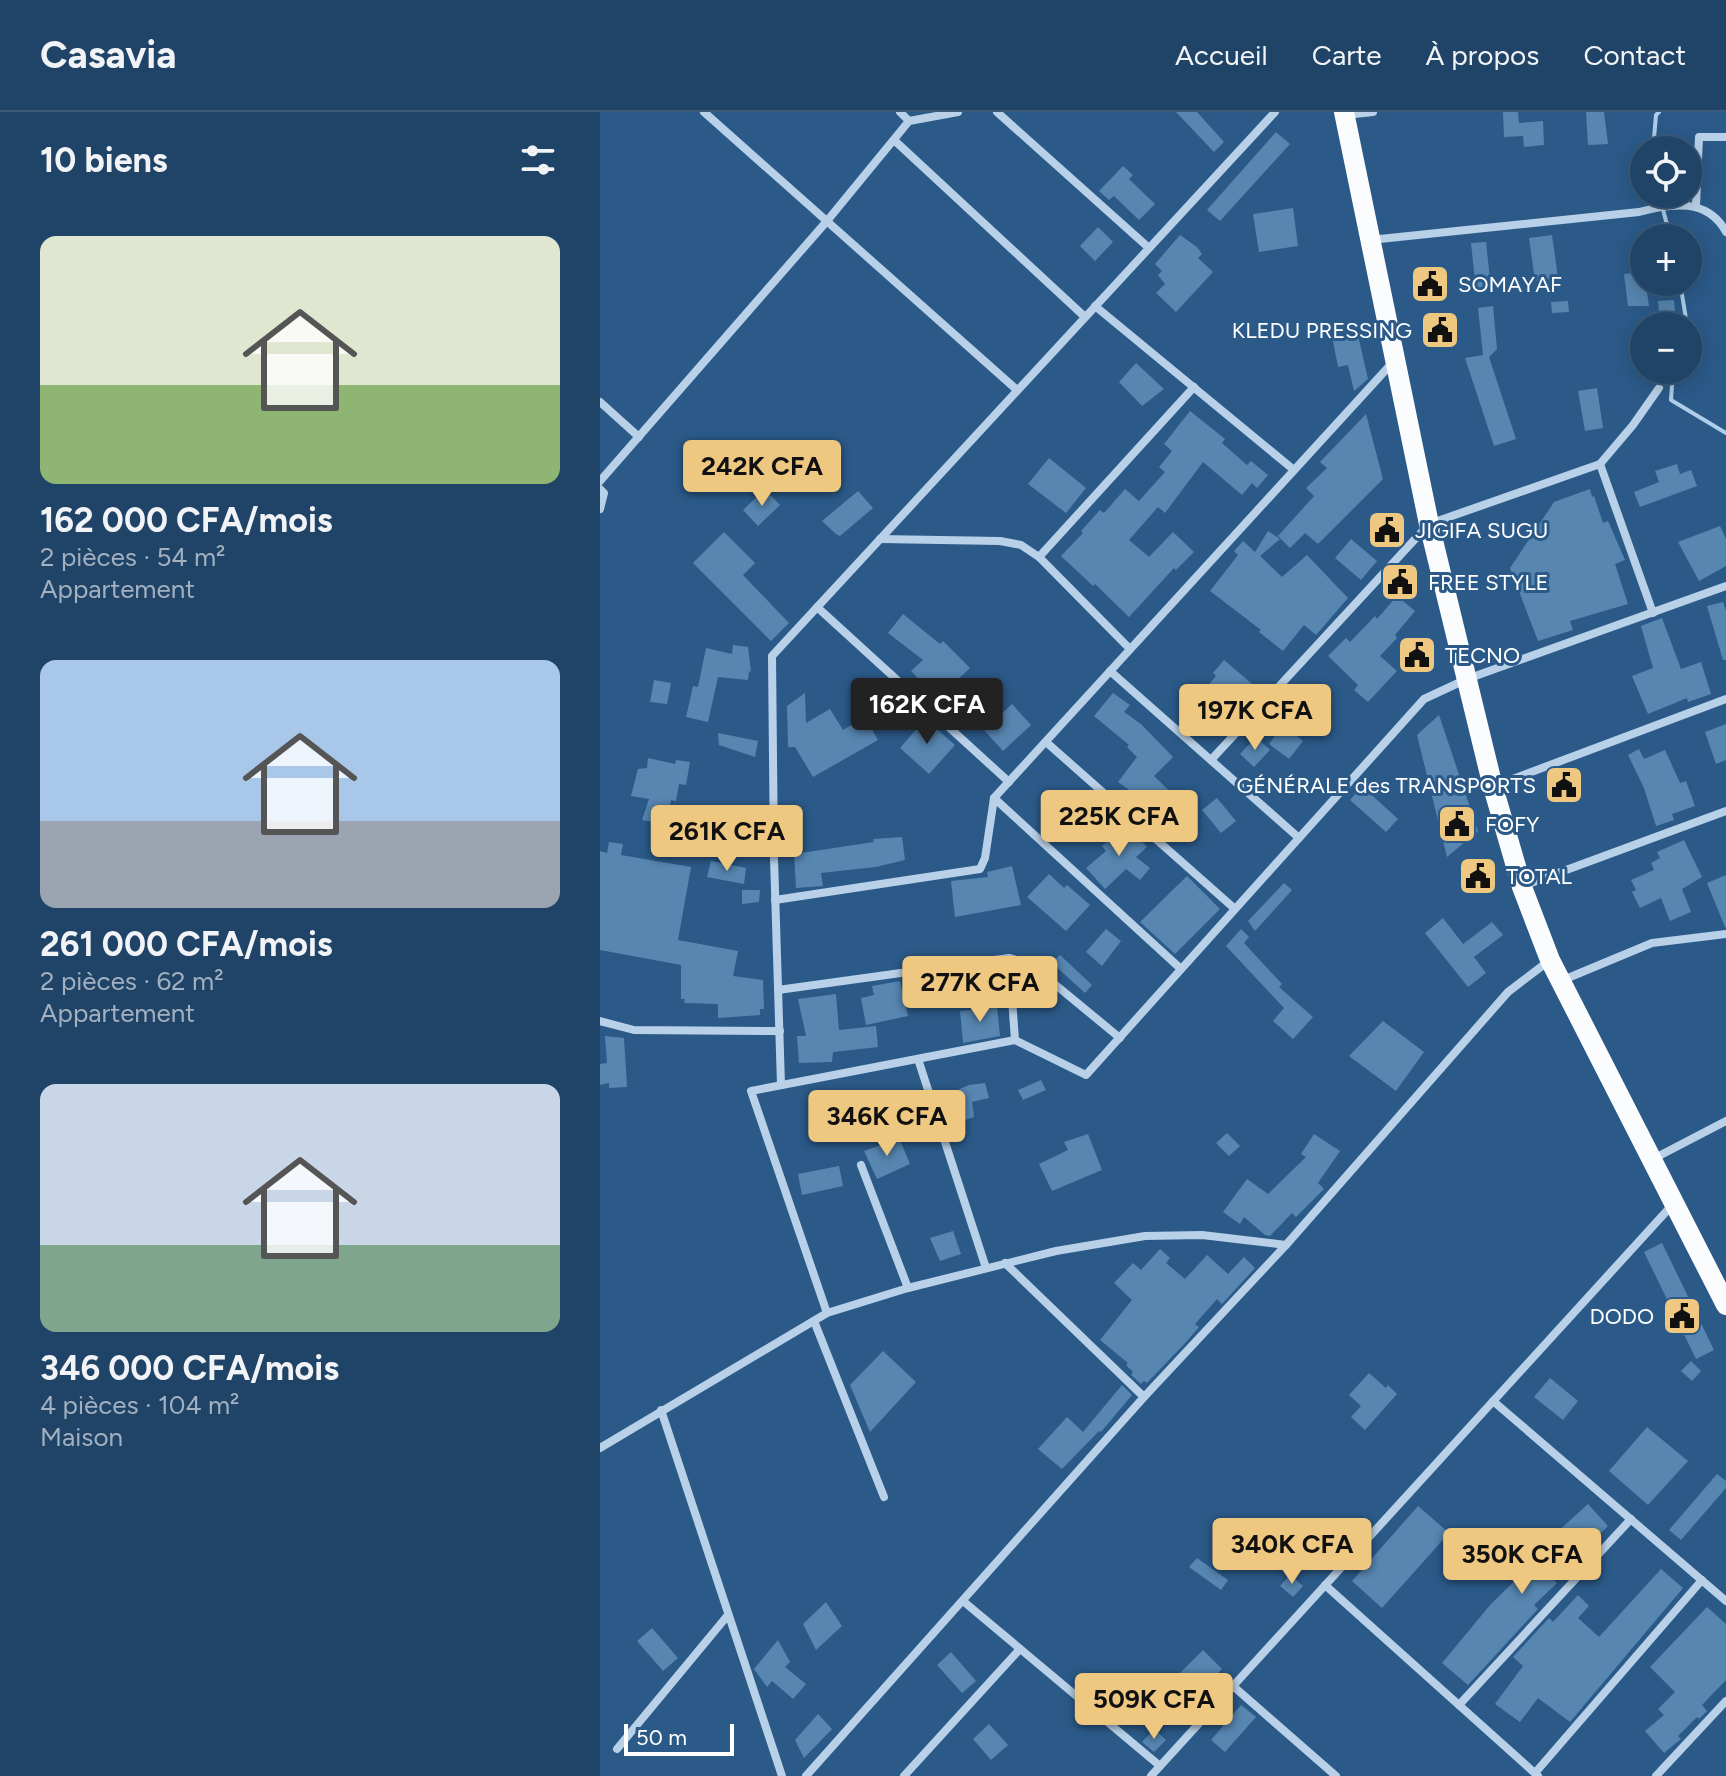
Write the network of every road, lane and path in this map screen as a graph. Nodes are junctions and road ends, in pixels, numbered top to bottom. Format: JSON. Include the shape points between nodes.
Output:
{"nodes":[{"id":1,"x":704,"y":112,"type":"edge"},
{"id":2,"x":900,"y":112,"type":"edge"},
{"id":3,"x":958,"y":112,"type":"edge"},
{"id":4,"x":997,"y":112,"type":"edge"},
{"id":5,"x":1275,"y":112,"type":"edge"},
{"id":6,"x":1373,"y":112,"type":"edge"},
{"id":7,"x":1344,"y":114,"type":"edge"},
{"id":8,"x":909,"y":121,"type":"junction"},
{"id":9,"x":1702,"y":137,"type":"edge"},
{"id":10,"x":1726,"y":137,"type":"edge"},
{"id":11,"x":894,"y":140,"type":"junction"},
{"id":12,"x":1656,"y":208,"type":"edge"},
{"id":13,"x":1702,"y":208,"type":"edge"},
{"id":14,"x":827,"y":221,"type":"junction"},
{"id":15,"x":1726,"y":232,"type":"edge"},
{"id":16,"x":1369,"y":240,"type":"junction"},
{"id":17,"x":1149,"y":248,"type":"junction"},
{"id":18,"x":1095,"y":306,"type":"junction"},
{"id":19,"x":1085,"y":317,"type":"junction"},
{"id":20,"x":1394,"y":360,"type":"junction"},
{"id":21,"x":1194,"y":387,"type":"junction"},
{"id":22,"x":1659,"y":388,"type":"dead end"},
{"id":23,"x":1017,"y":390,"type":"junction"},
{"id":24,"x":600,"y":402,"type":"edge"},
{"id":25,"x":639,"y":437,"type":"junction"},
{"id":26,"x":1600,"y":464,"type":"junction"},
{"id":27,"x":1294,"y":470,"type":"junction"},
{"id":28,"x":600,"y":481,"type":"edge"},
{"id":29,"x":600,"y":489,"type":"edge"},
{"id":30,"x":600,"y":509,"type":"edge"},
{"id":31,"x":1429,"y":524,"type":"junction"},
{"id":32,"x":880,"y":539,"type":"junction"},
{"id":33,"x":1039,"y":557,"type":"junction"},
{"id":34,"x":1726,"y":586,"type":"edge"},
{"id":35,"x":817,"y":607,"type":"junction"},
{"id":36,"x":1653,"y":613,"type":"junction"},
{"id":37,"x":1130,"y":649,"type":"junction"},
{"id":38,"x":1110,"y":671,"type":"junction"},
{"id":39,"x":1467,"y":679,"type":"junction"},
{"id":40,"x":1726,"y":699,"type":"edge"},
{"id":41,"x":1046,"y":742,"type":"junction"},
{"id":42,"x":1211,"y":760,"type":"junction"},
{"id":43,"x":1009,"y":782,"type":"junction"},
{"id":44,"x":1493,"y":787,"type":"junction"},
{"id":45,"x":994,"y":798,"type":"junction"},
{"id":46,"x":1726,"y":811,"type":"edge"},
{"id":47,"x":1299,"y":838,"type":"junction"},
{"id":48,"x":1522,"y":887,"type":"junction"},
{"id":49,"x":775,"y":900,"type":"junction"},
{"id":50,"x":1235,"y":909,"type":"junction"},
{"id":51,"x":1726,"y":934,"type":"edge"},
{"id":52,"x":1009,"y":958,"type":"junction"},
{"id":53,"x":1550,"y":960,"type":"junction"},
{"id":54,"x":1181,"y":969,"type":"junction"},
{"id":55,"x":1561,"y":980,"type":"junction"},
{"id":56,"x":778,"y":990,"type":"junction"},
{"id":57,"x":600,"y":1021,"type":"edge"},
{"id":58,"x":780,"y":1031,"type":"junction"},
{"id":59,"x":1120,"y":1038,"type":"junction"},
{"id":60,"x":1015,"y":1040,"type":"junction"},
{"id":61,"x":918,"y":1059,"type":"junction"},
{"id":62,"x":781,"y":1085,"type":"junction"},
{"id":63,"x":1726,"y":1121,"type":"edge"},
{"id":64,"x":1652,"y":1159,"type":"junction"},
{"id":65,"x":861,"y":1165,"type":"dead end"},
{"id":66,"x":1675,"y":1202,"type":"junction"},
{"id":67,"x":1286,"y":1245,"type":"junction"},
{"id":68,"x":1005,"y":1263,"type":"junction"},
{"id":69,"x":986,"y":1268,"type":"junction"},
{"id":70,"x":908,"y":1288,"type":"junction"},
{"id":71,"x":1726,"y":1305,"type":"edge"},
{"id":72,"x":827,"y":1313,"type":"junction"},
{"id":73,"x":814,"y":1321,"type":"junction"},
{"id":74,"x":1144,"y":1397,"type":"junction"},
{"id":75,"x":1493,"y":1401,"type":"junction"},
{"id":76,"x":661,"y":1410,"type":"junction"},
{"id":77,"x":600,"y":1448,"type":"edge"},
{"id":78,"x":884,"y":1497,"type":"dead end"},
{"id":79,"x":1631,"y":1519,"type":"junction"},
{"id":80,"x":1702,"y":1580,"type":"junction"},
{"id":81,"x":1325,"y":1585,"type":"junction"},
{"id":82,"x":963,"y":1601,"type":"junction"},
{"id":83,"x":1726,"y":1601,"type":"edge"},
{"id":84,"x":728,"y":1615,"type":"junction"},
{"id":85,"x":1020,"y":1649,"type":"junction"},
{"id":86,"x":1233,"y":1686,"type":"junction"},
{"id":87,"x":1726,"y":1701,"type":"edge"},
{"id":88,"x":1459,"y":1705,"type":"junction"},
{"id":89,"x":617,"y":1749,"type":"dead end"},
{"id":90,"x":1160,"y":1766,"type":"junction"},
{"id":91,"x":1536,"y":1774,"type":"edge"},
{"id":92,"x":782,"y":1776,"type":"edge"},
{"id":93,"x":806,"y":1776,"type":"edge"},
{"id":94,"x":904,"y":1776,"type":"edge"},
{"id":95,"x":1152,"y":1776,"type":"edge"},
{"id":96,"x":1336,"y":1776,"type":"edge"},
{"id":97,"x":1656,"y":1776,"type":"edge"}],
"edges":[{"from":1,"to":14,"type":"street"},
{"from":2,"to":8,"type":"street"},
{"from":3,"to":8,"type":"street"},
{"from":4,"to":17,"type":"street"},
{"from":5,"to":17,"type":"street"},
{"from":6,"to":7,"type":"street"},
{"from":7,"to":16,"type":"main road"},
{"from":8,"to":11,"type":"street"},
{"from":9,"to":10,"type":"street"},
{"from":11,"to":14,"type":"street"},
{"from":11,"to":19,"type":"street"},
{"from":12,"to":16,"type":"street"},
{"from":13,"to":15,"type":"street"},
{"from":14,"to":23,"type":"street"},
{"from":14,"to":25,"type":"street"},
{"from":16,"to":20,"type":"main road"},
{"from":17,"to":18,"type":"street"},
{"from":18,"to":19,"type":"street"},
{"from":18,"to":21,"type":"street"},
{"from":19,"to":23,"type":"street"},
{"from":20,"to":27,"type":"street"},
{"from":20,"to":31,"type":"main road"},
{"from":21,"to":27,"type":"street"},
{"from":21,"to":33,"type":"street"},
{"from":22,"to":26,"type":"street"},
{"from":23,"to":32,"type":"street"},
{"from":24,"to":25,"type":"street"},
{"from":25,"to":28,"type":"street"},
{"from":26,"to":31,"type":"street"},
{"from":26,"to":36,"type":"street"},
{"from":27,"to":37,"type":"street"},
{"from":29,"to":30,"type":"street"},
{"from":31,"to":39,"type":"main road"},
{"from":31,"to":42,"type":"street"},
{"from":32,"to":33,"type":"street","via":[[1000,541],[1021,545]]},
{"from":32,"to":35,"type":"street"},
{"from":33,"to":37,"type":"street"},
{"from":34,"to":36,"type":"street"},
{"from":35,"to":43,"type":"street"},
{"from":35,"to":49,"type":"street","via":[[772,656]]},
{"from":36,"to":39,"type":"street"},
{"from":37,"to":38,"type":"street"},
{"from":38,"to":41,"type":"street"},
{"from":38,"to":42,"type":"street"},
{"from":39,"to":44,"type":"main road"},
{"from":39,"to":47,"type":"street","via":[[1424,699]]},
{"from":40,"to":44,"type":"street"},
{"from":41,"to":43,"type":"street"},
{"from":41,"to":50,"type":"street"},
{"from":42,"to":47,"type":"street"},
{"from":43,"to":45,"type":"street"},
{"from":44,"to":48,"type":"main road"},
{"from":45,"to":49,"type":"street","via":[[980,869]]},
{"from":45,"to":54,"type":"street"},
{"from":46,"to":48,"type":"street"},
{"from":47,"to":50,"type":"street"},
{"from":48,"to":53,"type":"main road"},
{"from":49,"to":56,"type":"street"},
{"from":50,"to":54,"type":"street"},
{"from":51,"to":55,"type":"street","via":[[1652,943]]},
{"from":52,"to":56,"type":"street"},
{"from":52,"to":59,"type":"street","via":[[1029,963]]},
{"from":52,"to":60,"type":"street"},
{"from":53,"to":55,"type":"main road"},
{"from":53,"to":67,"type":"street","via":[[1508,992]]},
{"from":54,"to":59,"type":"street"},
{"from":55,"to":64,"type":"main road"},
{"from":56,"to":58,"type":"street"},
{"from":57,"to":58,"type":"street","via":[[634,1030]]},
{"from":58,"to":62,"type":"street"},
{"from":59,"to":60,"type":"street","via":[[1086,1075]]},
{"from":60,"to":61,"type":"street"},
{"from":61,"to":62,"type":"street"},
{"from":61,"to":69,"type":"street"},
{"from":62,"to":72,"type":"street","via":[[751,1091]]},
{"from":63,"to":64,"type":"street"},
{"from":64,"to":66,"type":"main road"},
{"from":65,"to":70,"type":"street"},
{"from":66,"to":71,"type":"main road"},
{"from":66,"to":75,"type":"street"},
{"from":67,"to":68,"type":"street","via":[[1202,1235],[1145,1236]]},
{"from":67,"to":74,"type":"street"},
{"from":68,"to":69,"type":"street"},
{"from":68,"to":74,"type":"street"},
{"from":69,"to":70,"type":"street"},
{"from":70,"to":72,"type":"street"},
{"from":72,"to":73,"type":"street"},
{"from":73,"to":76,"type":"street"},
{"from":73,"to":78,"type":"street"},
{"from":74,"to":82,"type":"street"},
{"from":75,"to":79,"type":"street"},
{"from":75,"to":81,"type":"street"},
{"from":76,"to":77,"type":"street"},
{"from":76,"to":84,"type":"street"},
{"from":79,"to":80,"type":"street"},
{"from":79,"to":88,"type":"street"},
{"from":80,"to":83,"type":"street"},
{"from":80,"to":91,"type":"street"},
{"from":81,"to":86,"type":"street"},
{"from":81,"to":88,"type":"street"},
{"from":82,"to":85,"type":"street"},
{"from":82,"to":93,"type":"street"},
{"from":84,"to":89,"type":"street"},
{"from":84,"to":92,"type":"street"},
{"from":85,"to":90,"type":"street"},
{"from":85,"to":94,"type":"street"},
{"from":86,"to":90,"type":"street"},
{"from":86,"to":96,"type":"street"},
{"from":87,"to":97,"type":"street"},
{"from":88,"to":91,"type":"street"},
{"from":90,"to":95,"type":"street"}]}
